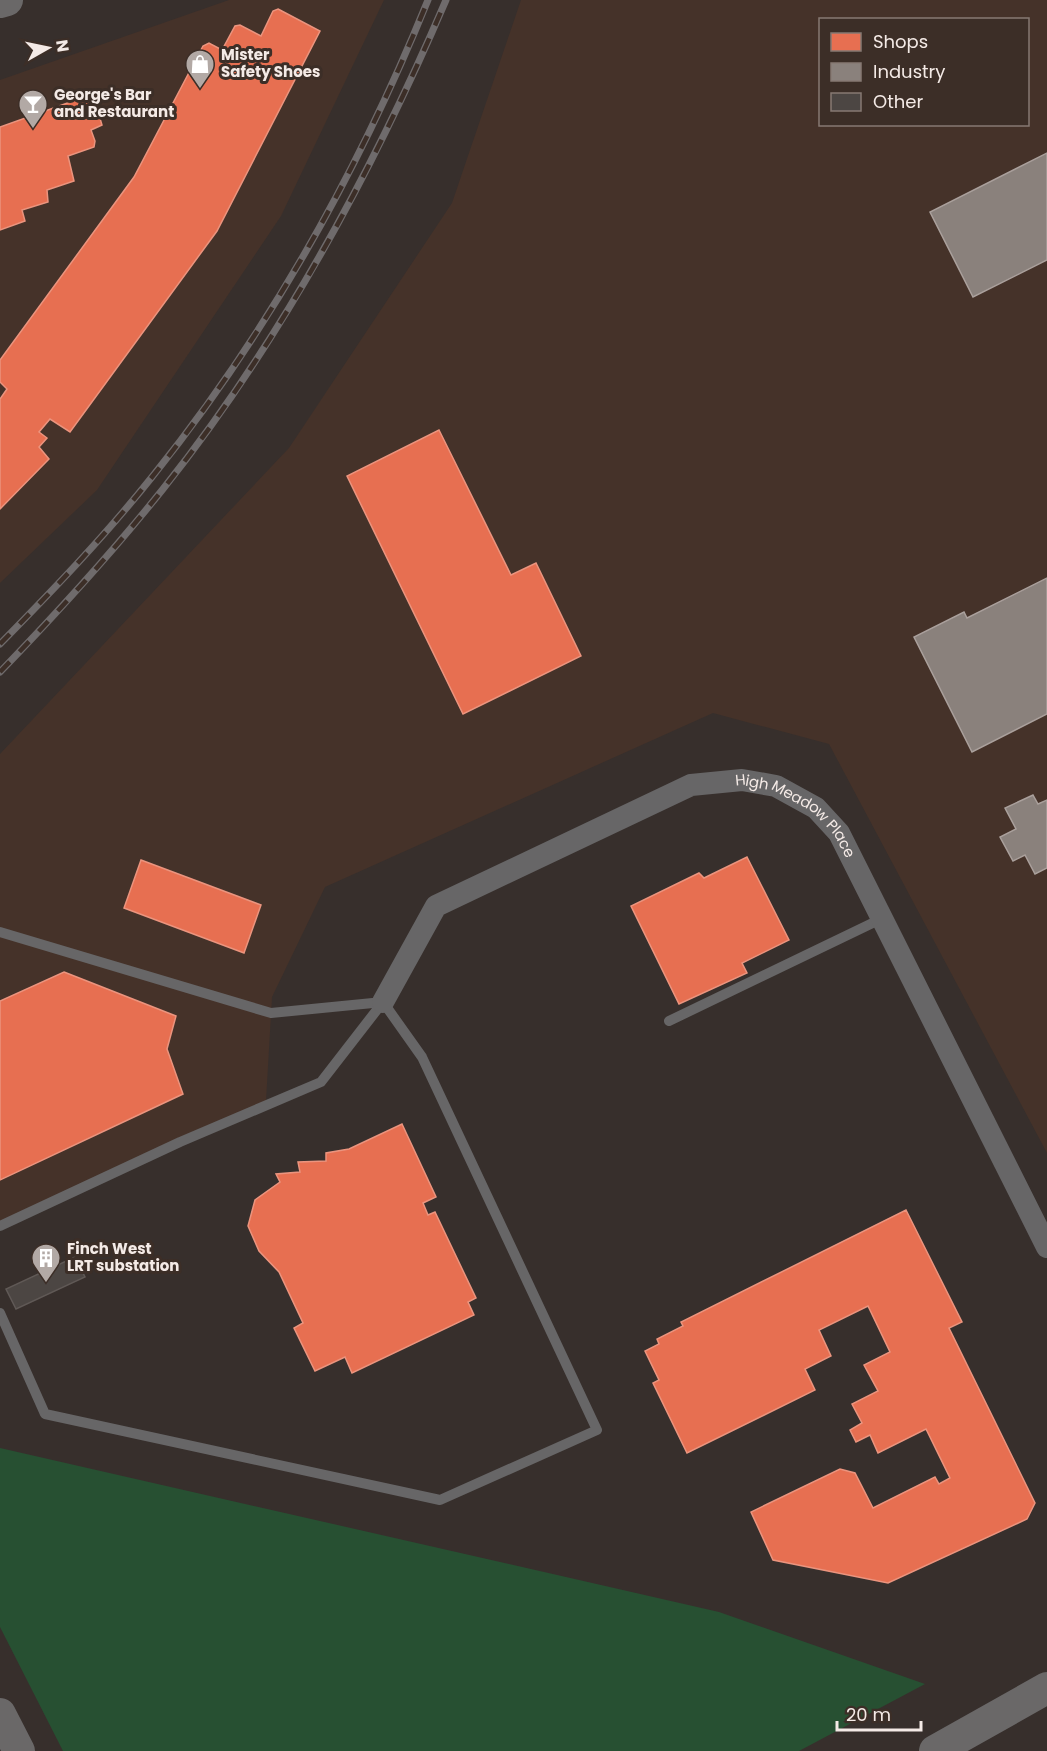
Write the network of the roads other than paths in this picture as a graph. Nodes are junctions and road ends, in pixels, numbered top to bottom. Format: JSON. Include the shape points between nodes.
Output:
{"nodes":[{"id":1,"x":7,"y":0,"type":"edge"},
{"id":2,"x":0,"y":2,"type":"edge"},
{"id":3,"x":883,"y":918,"type":"junction"},
{"id":4,"x":0,"y":932,"type":"edge"},
{"id":5,"x":383,"y":1002,"type":"junction"},
{"id":6,"x":669,"y":1021,"type":"dead end"},
{"id":7,"x":0,"y":1226,"type":"edge"},
{"id":8,"x":1047,"y":1247,"type":"edge"},
{"id":9,"x":0,"y":1313,"type":"edge"},
{"id":10,"x":1047,"y":1688,"type":"edge"},
{"id":11,"x":0,"y":1714,"type":"edge"},
{"id":12,"x":19,"y":1751,"type":"edge"},
{"id":13,"x":935,"y":1751,"type":"edge"}],
"edges":[{"from":1,"to":2,"type":"street"},
{"from":3,"to":5,"type":"street","name":"High Meadow Place","via":[[839,833],[807,801],[787,790],[754,781],[691,785],[436,906]]},
{"from":3,"to":6,"type":"lane"},
{"from":3,"to":8,"type":"street","name":"High Meadow Place"},
{"from":4,"to":5,"type":"lane","via":[[272,1013]]},
{"from":5,"to":7,"type":"lane","via":[[321,1082]]},
{"from":5,"to":9,"type":"lane","via":[[422,1057],[597,1430],[440,1500],[45,1414]]},
{"from":10,"to":13,"type":"street"},
{"from":11,"to":12,"type":"street"}]}
